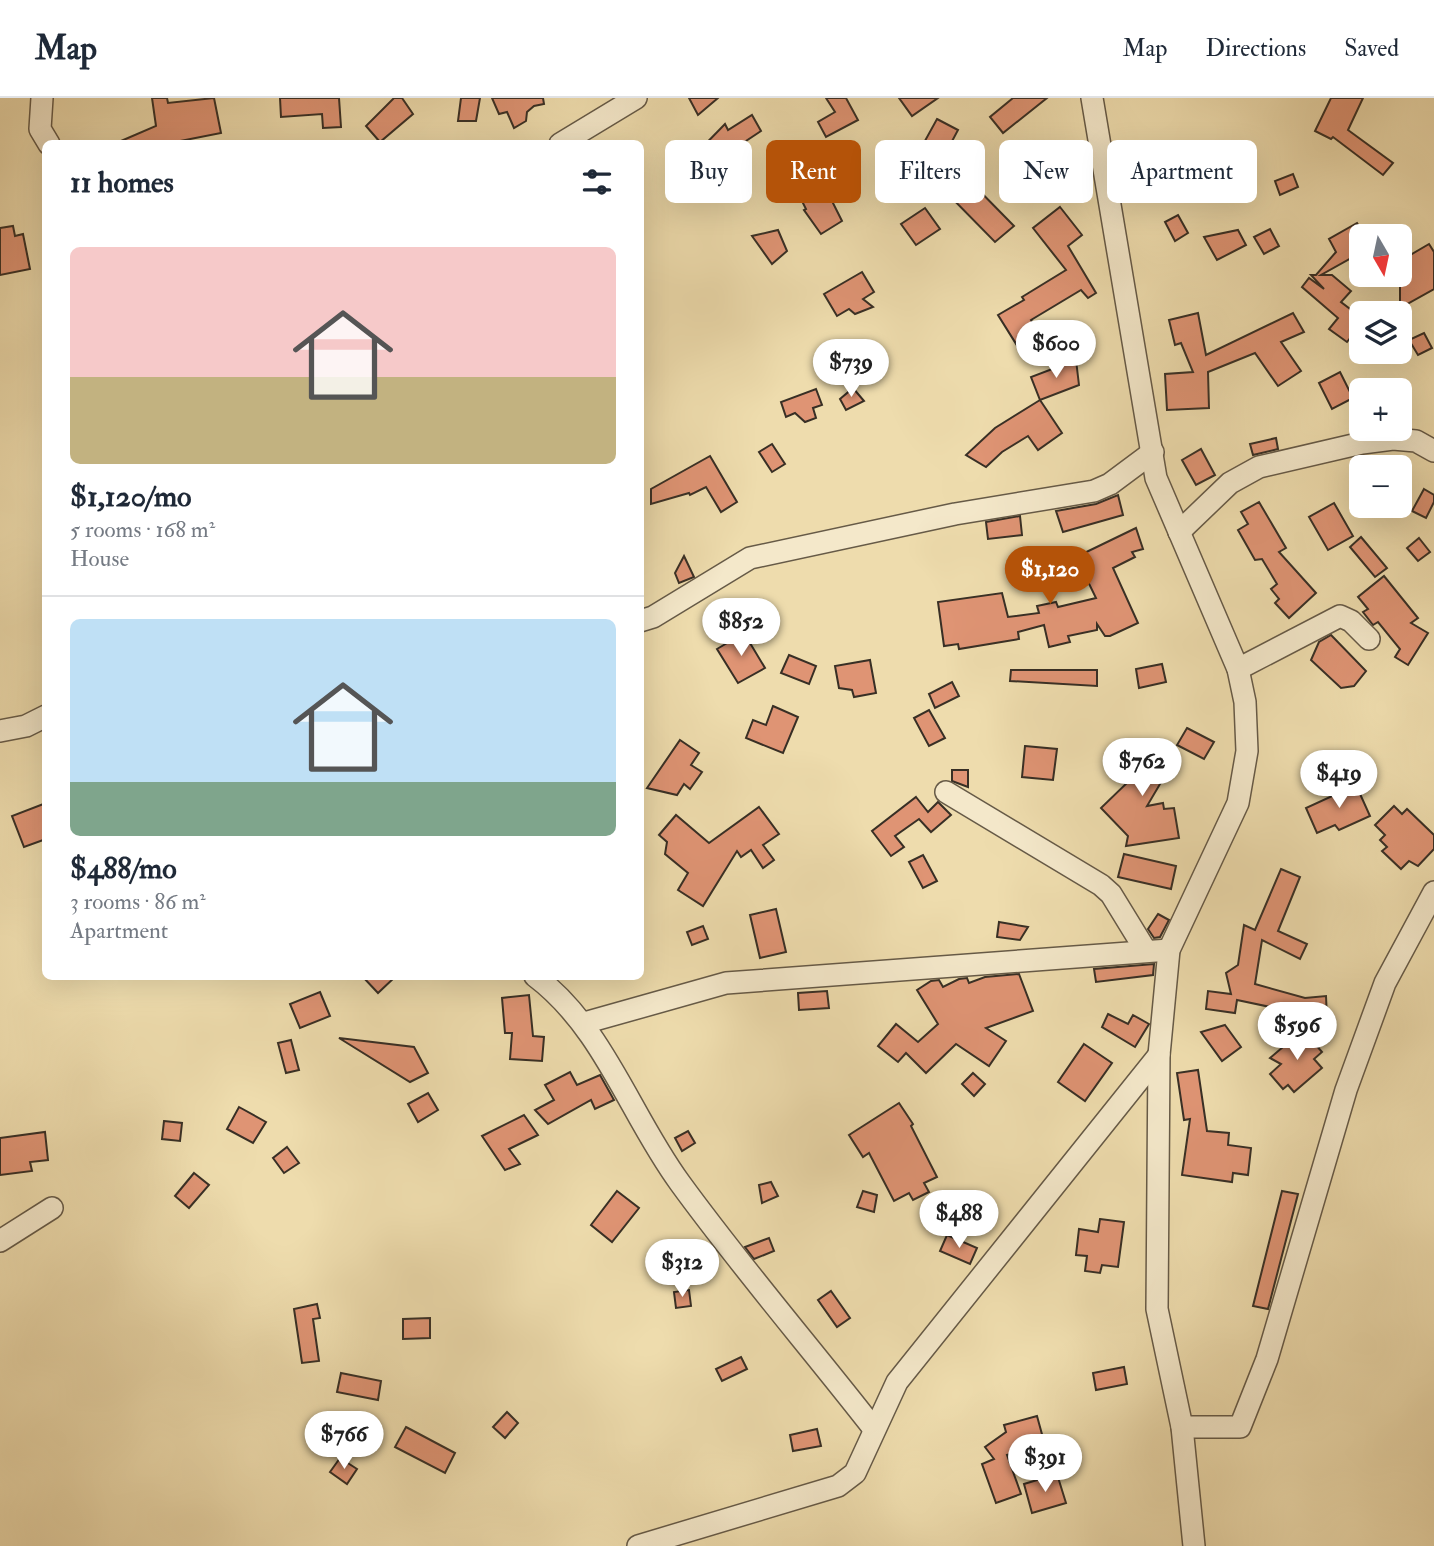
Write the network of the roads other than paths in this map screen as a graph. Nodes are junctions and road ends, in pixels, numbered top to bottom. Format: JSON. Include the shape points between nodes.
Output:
{"nodes":[{"id":1,"x":42,"y":98,"type":"edge"},
{"id":2,"x":636,"y":98,"type":"edge"},
{"id":3,"x":1091,"y":98,"type":"edge"},
{"id":4,"x":46,"y":140,"type":"edge"},
{"id":5,"x":567,"y":140,"type":"edge"},
{"id":6,"x":1434,"y":451,"type":"edge"},
{"id":7,"x":1153,"y":452,"type":"junction"},
{"id":8,"x":1179,"y":532,"type":"junction"},
{"id":9,"x":644,"y":620,"type":"edge"},
{"id":10,"x":1369,"y":639,"type":"dead end"},
{"id":11,"x":1238,"y":669,"type":"junction"},
{"id":12,"x":42,"y":718,"type":"edge"},
{"id":13,"x":0,"y":731,"type":"edge"},
{"id":14,"x":946,"y":792,"type":"dead end"},
{"id":15,"x":1434,"y":892,"type":"edge"},
{"id":16,"x":1169,"y":950,"type":"junction"},
{"id":17,"x":1146,"y":951,"type":"junction"},
{"id":18,"x":540,"y":980,"type":"edge"},
{"id":19,"x":584,"y":1023,"type":"junction"},
{"id":20,"x":1159,"y":1055,"type":"junction"},
{"id":21,"x":52,"y":1208,"type":"dead end"},
{"id":22,"x":0,"y":1241,"type":"edge"},
{"id":23,"x":1182,"y":1427,"type":"junction"},
{"id":24,"x":874,"y":1429,"type":"junction"},
{"id":25,"x":638,"y":1546,"type":"edge"},
{"id":26,"x":1194,"y":1546,"type":"edge"}],
"edges":[{"from":1,"to":4,"type":"street","via":[[40,129]]},
{"from":2,"to":5,"type":"street"},
{"from":3,"to":7,"type":"street"},
{"from":6,"to":8,"type":"street","via":[[1416,441],[1393,439],[1259,467],[1230,483]]},
{"from":7,"to":8,"type":"street","via":[[1156,478]]},
{"from":7,"to":9,"type":"street","via":[[1094,492],[955,514],[750,558]]},
{"from":8,"to":11,"type":"street"},
{"from":10,"to":11,"type":"street","via":[[1340,616]]},
{"from":11,"to":16,"type":"street","via":[[1247,751],[1238,803]]},
{"from":12,"to":13,"type":"street"},
{"from":14,"to":17,"type":"street","via":[[1101,885]]},
{"from":15,"to":23,"type":"street","via":[[1385,983],[1346,1090],[1247,1416],[1240,1427]]},
{"from":16,"to":17,"type":"street"},
{"from":16,"to":20,"type":"street"},
{"from":17,"to":19,"type":"street","via":[[726,983]]},
{"from":18,"to":19,"type":"street"},
{"from":19,"to":24,"type":"street","via":[[679,1182]]},
{"from":20,"to":23,"type":"street","via":[[1157,1309]]},
{"from":20,"to":24,"type":"street","via":[[897,1382]]},
{"from":21,"to":22,"type":"street"},
{"from":23,"to":26,"type":"street"},
{"from":24,"to":25,"type":"street","via":[[855,1473],[838,1486]]}]}
